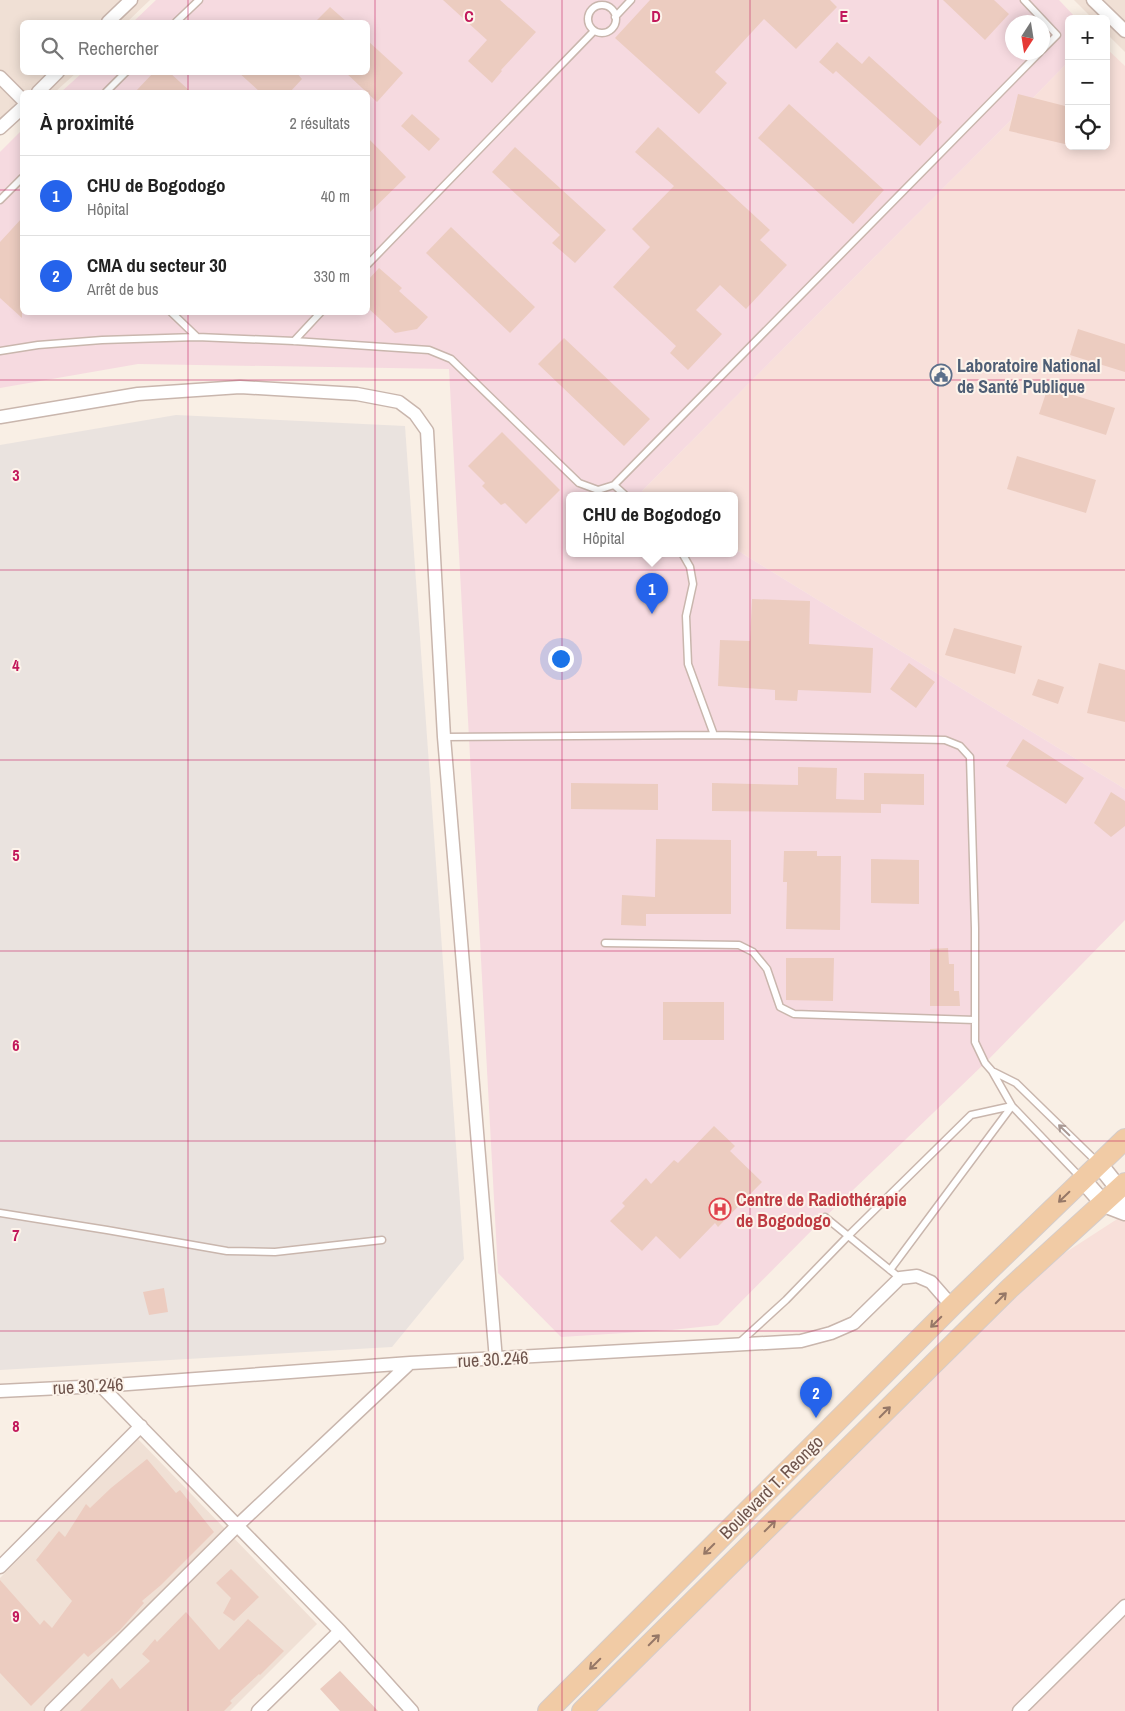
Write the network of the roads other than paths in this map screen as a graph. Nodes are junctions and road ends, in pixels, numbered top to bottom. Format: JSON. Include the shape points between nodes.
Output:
{"nodes":[{"id":1,"x":131,"y":0,"type":"edge"},
{"id":2,"x":199,"y":0,"type":"edge"},
{"id":3,"x":610,"y":0,"type":"edge"},
{"id":4,"x":631,"y":0,"type":"edge"},
{"id":5,"x":1024,"y":0,"type":"edge"},
{"id":6,"x":1093,"y":0,"type":"edge"},
{"id":7,"x":117,"y":4,"type":"edge"},
{"id":8,"x":604,"y":6,"type":"junction"},
{"id":9,"x":1038,"y":15,"type":"edge"},
{"id":10,"x":616,"y":17,"type":"junction"},
{"id":11,"x":109,"y":20,"type":"edge"},
{"id":12,"x":178,"y":20,"type":"edge"},
{"id":13,"x":1050,"y":28,"type":"edge"},
{"id":14,"x":594,"y":31,"type":"junction"},
{"id":15,"x":1125,"y":31,"type":"edge"},
{"id":16,"x":1050,"y":42,"type":"edge"},
{"id":17,"x":1032,"y":60,"type":"edge"},
{"id":18,"x":55,"y":75,"type":"edge"},
{"id":19,"x":124,"y":75,"type":"edge"},
{"id":20,"x":0,"y":77,"type":"edge"},
{"id":21,"x":40,"y":90,"type":"edge"},
{"id":22,"x":112,"y":90,"type":"edge"},
{"id":23,"x":20,"y":97,"type":"edge"},
{"id":24,"x":20,"y":110,"type":"edge"},
{"id":25,"x":0,"y":128,"type":"edge"},
{"id":26,"x":20,"y":180,"type":"edge"},
{"id":27,"x":0,"y":200,"type":"edge"},
{"id":28,"x":370,"y":262,"type":"edge"},
{"id":29,"x":174,"y":315,"type":"edge"},
{"id":30,"x":318,"y":315,"type":"edge"},
{"id":31,"x":197,"y":338,"type":"junction"},
{"id":32,"x":294,"y":341,"type":"junction"},
{"id":33,"x":0,"y":351,"type":"edge"},
{"id":34,"x":0,"y":417,"type":"edge"},
{"id":35,"x":614,"y":485,"type":"junction"},
{"id":36,"x":622,"y":492,"type":"edge"},
{"id":37,"x":684,"y":557,"type":"edge"},
{"id":38,"x":714,"y":735,"type":"junction"},
{"id":39,"x":444,"y":737,"type":"junction"},
{"id":40,"x":606,"y":943,"type":"dead end"},
{"id":41,"x":975,"y":1020,"type":"junction"},
{"id":42,"x":992,"y":1071,"type":"junction"},
{"id":43,"x":1012,"y":1106,"type":"junction"},
{"id":44,"x":1125,"y":1139,"type":"edge"},
{"id":45,"x":1099,"y":1164,"type":"junction"},
{"id":46,"x":1082,"y":1179,"type":"junction"},
{"id":47,"x":1123,"y":1192,"type":"edge"},
{"id":48,"x":1104,"y":1204,"type":"junction"},
{"id":49,"x":1125,"y":1212,"type":"edge"},
{"id":50,"x":0,"y":1213,"type":"edge"},
{"id":51,"x":825,"y":1217,"type":"dead end"},
{"id":52,"x":848,"y":1236,"type":"junction"},
{"id":53,"x":382,"y":1240,"type":"dead end"},
{"id":54,"x":895,"y":1274,"type":"junction"},
{"id":55,"x":952,"y":1306,"type":"junction"},
{"id":56,"x":737,"y":1345,"type":"junction"},
{"id":57,"x":496,"y":1360,"type":"junction"},
{"id":58,"x":410,"y":1363,"type":"junction"},
{"id":59,"x":101,"y":1386,"type":"junction"},
{"id":60,"x":0,"y":1391,"type":"edge"},
{"id":61,"x":141,"y":1426,"type":"junction"},
{"id":62,"x":238,"y":1525,"type":"junction"},
{"id":63,"x":0,"y":1567,"type":"edge"},
{"id":64,"x":1125,"y":1606,"type":"edge"},
{"id":65,"x":340,"y":1631,"type":"junction"},
{"id":66,"x":51,"y":1711,"type":"edge"},
{"id":67,"x":258,"y":1711,"type":"edge"},
{"id":68,"x":412,"y":1711,"type":"edge"},
{"id":69,"x":548,"y":1711,"type":"edge"},
{"id":70,"x":582,"y":1711,"type":"edge"},
{"id":71,"x":1019,"y":1711,"type":"edge"}],
"edges":[{"from":1,"to":7,"type":"street"},
{"from":2,"to":12,"type":"lane"},
{"from":3,"to":8,"type":"lane"},
{"from":4,"to":10,"type":"lane"},
{"from":5,"to":9,"type":"lane"},
{"from":6,"to":15,"type":"street"},
{"from":7,"to":11,"type":"street"},
{"from":8,"to":10,"type":"lane"},
{"from":8,"to":14,"type":"lane","via":[[590,12],[588,22]]},
{"from":10,"to":14,"type":"lane","via":[[609,31]]},
{"from":13,"to":16,"type":"lane","via":[[1057,35]]},
{"from":14,"to":28,"type":"lane"},
{"from":17,"to":35,"type":"lane"},
{"from":18,"to":21,"type":"street"},
{"from":19,"to":22,"type":"lane"},
{"from":20,"to":23,"type":"street"},
{"from":24,"to":25,"type":"street"},
{"from":26,"to":27,"type":"lane"},
{"from":29,"to":31,"type":"lane"},
{"from":30,"to":32,"type":"lane"},
{"from":31,"to":32,"type":"lane"},
{"from":31,"to":33,"type":"lane","via":[[102,340]]},
{"from":32,"to":35,"type":"lane","via":[[429,350],[451,358],[579,483],[598,490]]},
{"from":34,"to":39,"type":"street","via":[[138,394],[240,387],[357,394],[399,402],[415,414],[427,431]]},
{"from":35,"to":36,"type":"lane"},
{"from":37,"to":38,"type":"lane","via":[[693,584],[686,616],[688,664]]},
{"from":38,"to":39,"type":"lane"},
{"from":38,"to":41,"type":"lane","via":[[945,740],[960,746],[970,757]]},
{"from":39,"to":57,"type":"street"},
{"from":40,"to":41,"type":"lane","via":[[739,945],[754,952],[767,969],[780,1007],[794,1014]]},
{"from":41,"to":42,"type":"lane","via":[[975,1042]]},
{"from":42,"to":43,"type":"lane"},
{"from":45,"to":42,"type":"lane","one_way":true,"via":[[1016,1083]]},
{"from":43,"to":46,"type":"lane"},
{"from":43,"to":52,"type":"lane","via":[[971,1115]]},
{"from":43,"to":54,"type":"lane"},
{"from":44,"to":45,"type":"main road","name":"Boulevard T. Reongo"},
{"from":45,"to":46,"type":"main road","name":"Boulevard T. Reongo"},
{"from":45,"to":47,"type":"street"},
{"from":46,"to":48,"type":"street"},
{"from":46,"to":55,"type":"main road","name":"Boulevard T. Reongo","one_way":true},
{"from":47,"to":48,"type":"main road","name":"Boulevard T. Reongo"},
{"from":48,"to":49,"type":"street"},
{"from":70,"to":48,"type":"main road","name":"Boulevard T. Reongo","one_way":true,"via":[[1009,1289]]},
{"from":50,"to":53,"type":"lane","via":[[226,1251],[275,1252]]},
{"from":51,"to":52,"type":"lane"},
{"from":52,"to":54,"type":"lane"},
{"from":52,"to":56,"type":"lane"},
{"from":54,"to":55,"type":"street","via":[[917,1276],[931,1282]]},
{"from":54,"to":56,"type":"street","name":"rue 30.246","via":[[854,1322],[832,1333],[801,1341]]},
{"from":55,"to":69,"type":"main road","name":"Boulevard T. Reongo","one_way":true},
{"from":56,"to":57,"type":"street","name":"rue 30.246"},
{"from":57,"to":58,"type":"street","name":"rue 30.246"},
{"from":58,"to":59,"type":"street","name":"rue 30.246"},
{"from":58,"to":62,"type":"street"},
{"from":59,"to":60,"type":"street","name":"rue 30.246"},
{"from":59,"to":61,"type":"street"},
{"from":61,"to":62,"type":"street"},
{"from":61,"to":63,"type":"street"},
{"from":62,"to":65,"type":"street"},
{"from":62,"to":66,"type":"street"},
{"from":64,"to":71,"type":"street"},
{"from":65,"to":67,"type":"street"},
{"from":65,"to":68,"type":"street"}]}
